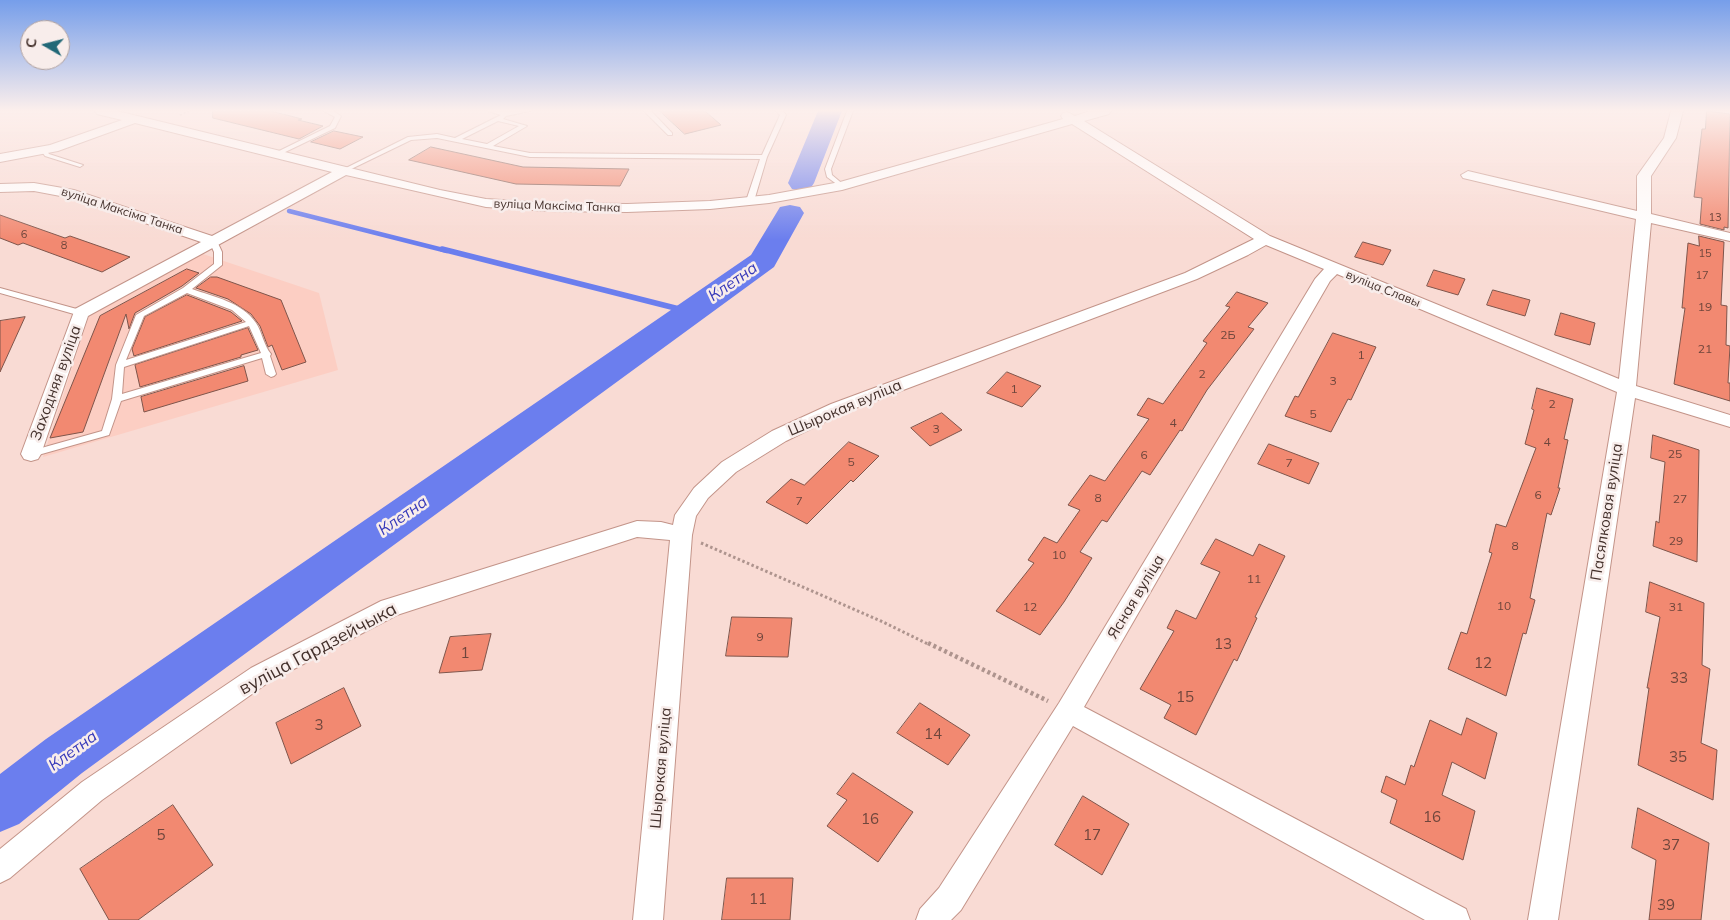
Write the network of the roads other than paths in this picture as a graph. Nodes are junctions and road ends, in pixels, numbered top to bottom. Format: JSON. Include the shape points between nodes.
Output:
{"nodes":[{"id":1,"x":19,"y":154,"type":"edge"},
{"id":2,"x":46,"y":154,"type":"edge"},
{"id":3,"x":277,"y":154,"type":"edge"},
{"id":4,"x":378,"y":154,"type":"edge"},
{"id":5,"x":525,"y":154,"type":"edge"},
{"id":6,"x":765,"y":154,"type":"edge"},
{"id":7,"x":834,"y":154,"type":"edge"},
{"id":8,"x":955,"y":154,"type":"edge"},
{"id":9,"x":1128,"y":154,"type":"edge"},
{"id":10,"x":1659,"y":154,"type":"edge"},
{"id":11,"x":764,"y":157,"type":"junction"},
{"id":12,"x":0,"y":158,"type":"edge"},
{"id":13,"x":80,"y":165,"type":"dead end"},
{"id":14,"x":344,"y":171,"type":"junction"},
{"id":15,"x":1468,"y":175,"type":"dead end"},
{"id":16,"x":842,"y":186,"type":"junction"},
{"id":17,"x":0,"y":188,"type":"edge"},
{"id":18,"x":750,"y":200,"type":"junction"},
{"id":19,"x":1644,"y":216,"type":"junction"},
{"id":20,"x":1730,"y":237,"type":"edge"},
{"id":21,"x":1265,"y":240,"type":"junction"},
{"id":22,"x":213,"y":241,"type":"junction"},
{"id":23,"x":1333,"y":269,"type":"junction"},
{"id":24,"x":0,"y":290,"type":"edge"},
{"id":25,"x":186,"y":290,"type":"junction"},
{"id":26,"x":81,"y":313,"type":"junction"},
{"id":27,"x":251,"y":324,"type":"junction"},
{"id":28,"x":267,"y":354,"type":"junction"},
{"id":29,"x":120,"y":365,"type":"junction"},
{"id":30,"x":271,"y":374,"type":"dead end"},
{"id":31,"x":1627,"y":389,"type":"junction"},
{"id":32,"x":117,"y":400,"type":"junction"},
{"id":33,"x":1730,"y":421,"type":"edge"},
{"id":34,"x":31,"y":454,"type":"joint"},
{"id":35,"x":681,"y":534,"type":"junction"},
{"id":36,"x":1068,"y":711,"type":"junction"},
{"id":37,"x":0,"y":868,"type":"edge"},
{"id":38,"x":648,"y":920,"type":"edge"},
{"id":39,"x":931,"y":920,"type":"edge"},
{"id":40,"x":1455,"y":920,"type":"edge"},
{"id":41,"x":1543,"y":920,"type":"edge"}],
"edges":[{"from":1,"to":12,"type":"street"},
{"from":2,"to":13,"type":"lane"},
{"from":3,"to":14,"type":"street","name":"вуліца Максіма Танка"},
{"from":4,"to":14,"type":"lane"},
{"from":5,"to":11,"type":"lane"},
{"from":6,"to":11,"type":"lane"},
{"from":7,"to":16,"type":"lane","via":[[829,176]]},
{"from":8,"to":16,"type":"street","name":"вуліца Максіма Танка"},
{"from":9,"to":21,"type":"street","name":"вуліца Славы"},
{"from":10,"to":19,"type":"street","name":"Пасялковая вуліца","via":[[1644,176]]},
{"from":11,"to":18,"type":"lane"},
{"from":14,"to":18,"type":"street","name":"вуліца Максіма Танка","via":[[486,203],[540,207],[627,208]]},
{"from":14,"to":22,"type":"street"},
{"from":15,"to":19,"type":"street"},
{"from":16,"to":18,"type":"street","name":"вуліца Максіма Танка"},
{"from":17,"to":22,"type":"street","name":"вуліца Максіма Танка","via":[[34,187],[74,194]]},
{"from":19,"to":20,"type":"street"},
{"from":19,"to":31,"type":"street","name":"Пасялковая вуліца"},
{"from":21,"to":23,"type":"street","name":"вуліца Славы"},
{"from":21,"to":35,"type":"street","name":"Шырокая вуліца","via":[[1191,276],[838,408],[779,436],[729,467],[701,493],[686,516]]},
{"from":22,"to":25,"type":"lane","via":[[218,252],[218,265]]},
{"from":22,"to":26,"type":"street"},
{"from":23,"to":31,"type":"street","name":"вуліца Славы"},
{"from":23,"to":36,"type":"street","name":"Ясная вуліца","via":[[1323,279]]},
{"from":24,"to":26,"type":"lane"},
{"from":25,"to":27,"type":"lane","via":[[242,312]]},
{"from":25,"to":29,"type":"lane","via":[[140,315]]},
{"from":26,"to":34,"type":"street","name":"Заходняя вуліца"},
{"from":27,"to":28,"type":"lane"},
{"from":27,"to":29,"type":"lane"},
{"from":28,"to":30,"type":"lane"},
{"from":28,"to":32,"type":"lane"},
{"from":29,"to":32,"type":"lane"},
{"from":31,"to":33,"type":"street","name":"вуліца Славы"},
{"from":31,"to":41,"type":"street","name":"Пасялковая вуліца"},
{"from":32,"to":34,"type":"lane","via":[[106,433]]},
{"from":35,"to":37,"type":"street","name":"вуліца Гардзейчыка","via":[[638,529],[388,608],[260,675],[92,792]]},
{"from":35,"to":38,"type":"street","name":"Шырокая вуліца"},
{"from":36,"to":39,"type":"street","name":"Ясная вуліца","via":[[950,899]]},
{"from":36,"to":40,"type":"street"}]}
